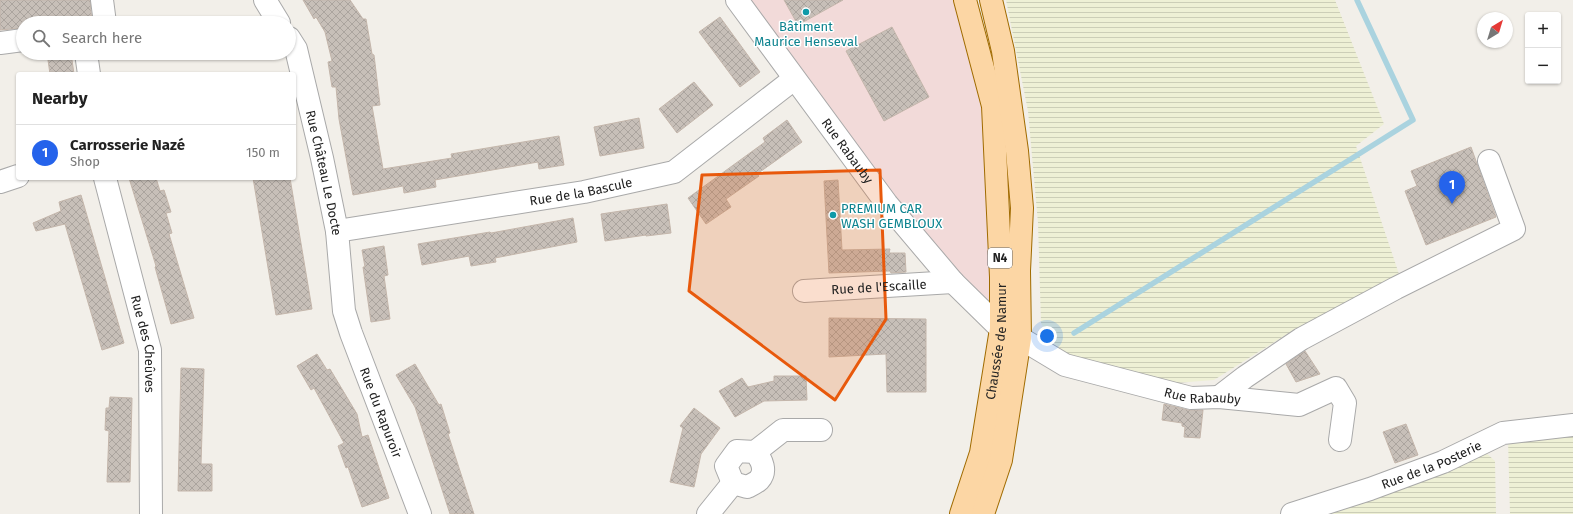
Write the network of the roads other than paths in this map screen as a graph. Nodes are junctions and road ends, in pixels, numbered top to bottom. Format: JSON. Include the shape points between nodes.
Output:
{"nodes":[{"id":1,"x":102,"y":0,"type":"edge"},
{"id":2,"x":265,"y":0,"type":"edge"},
{"id":3,"x":737,"y":0,"type":"edge"},
{"id":4,"x":965,"y":0,"type":"edge"},
{"id":5,"x":991,"y":0,"type":"edge"},
{"id":6,"x":104,"y":16,"type":"edge"},
{"id":7,"x":275,"y":16,"type":"edge"},
{"id":8,"x":16,"y":41,"type":"edge"},
{"id":9,"x":0,"y":43,"type":"edge"},
{"id":10,"x":296,"y":49,"type":"edge"},
{"id":11,"x":87,"y":60,"type":"edge"},
{"id":12,"x":89,"y":72,"type":"edge"},
{"id":13,"x":794,"y":79,"type":"junction"},
{"id":14,"x":1489,"y":161,"type":"dead end"},
{"id":15,"x":16,"y":177,"type":"edge"},
{"id":16,"x":106,"y":180,"type":"edge"},
{"id":17,"x":0,"y":182,"type":"edge"},
{"id":18,"x":337,"y":231,"type":"junction"},
{"id":19,"x":953,"y":282,"type":"junction"},
{"id":20,"x":804,"y":291,"type":"dead end"},
{"id":21,"x":344,"y":311,"type":"joint"},
{"id":22,"x":1010,"y":334,"type":"junction"},
{"id":23,"x":1219,"y":397,"type":"junction"},
{"id":24,"x":1573,"y":425,"type":"edge"},
{"id":25,"x":822,"y":430,"type":"dead end"},
{"id":26,"x":1340,"y":440,"type":"dead end"},
{"id":27,"x":755,"y":452,"type":"junction"},
{"id":28,"x":733,"y":483,"type":"junction"},
{"id":29,"x":151,"y":514,"type":"edge"},
{"id":30,"x":420,"y":514,"type":"edge"},
{"id":31,"x":708,"y":514,"type":"edge"},
{"id":32,"x":961,"y":514,"type":"edge"},
{"id":33,"x":983,"y":514,"type":"edge"},
{"id":34,"x":1292,"y":514,"type":"edge"}],
"edges":[{"from":1,"to":6,"type":"street"},
{"from":2,"to":7,"type":"street"},
{"from":3,"to":13,"type":"street","name":"Rue Rabauby"},
{"from":4,"to":22,"type":"main road","name":"Chaussée de Namur","number":"N4","via":[[993,106],[1001,277]]},
{"from":5,"to":22,"type":"main road","name":"Chaussée de Namur","number":"N4","via":[[1003,51],[1022,208],[1019,271]]},
{"from":8,"to":9,"type":"street"},
{"from":10,"to":18,"type":"street","name":"Rue Château Le Docte"},
{"from":11,"to":12,"type":"street"},
{"from":13,"to":18,"type":"street","name":"Rue de la Bascule","via":[[674,172],[584,192]]},
{"from":13,"to":19,"type":"street","name":"Rue Rabauby","via":[[887,204]]},
{"from":14,"to":23,"type":"street","via":[[1514,229],[1301,339]]},
{"from":15,"to":17,"type":"street"},
{"from":16,"to":29,"type":"street","name":"Rue des Cheûves","via":[[150,350]]},
{"from":18,"to":21,"type":"street","name":"Rue Château Le Docte"},
{"from":19,"to":20,"type":"street","name":"Rue de l'Escaille"},
{"from":19,"to":22,"type":"street","name":"Rue Rabauby"},
{"from":21,"to":30,"type":"street","name":"Rue du Rapuroir","via":[[350,333]]},
{"from":22,"to":23,"type":"street","name":"Rue Rabauby","via":[[1065,365],[1191,398]]},
{"from":22,"to":32,"type":"main road","name":"Chaussée de Namur","number":"N4","via":[[981,453]]},
{"from":22,"to":33,"type":"main road","name":"Chaussée de Namur","number":"N4","via":[[1001,460]]},
{"from":23,"to":26,"type":"street","name":"Rue Rabauby","via":[[1299,406],[1336,388],[1345,403]]},
{"from":24,"to":34,"type":"street","name":"Rue de la Posterie","via":[[1503,433],[1443,462]]},
{"from":25,"to":27,"type":"street","via":[[783,430]]},
{"from":27,"to":28,"type":"street","via":[[737,451],[726,466]]},
{"from":27,"to":28,"type":"street","via":[[762,460],[766,484],[747,487]]},
{"from":28,"to":31,"type":"street"}]}
